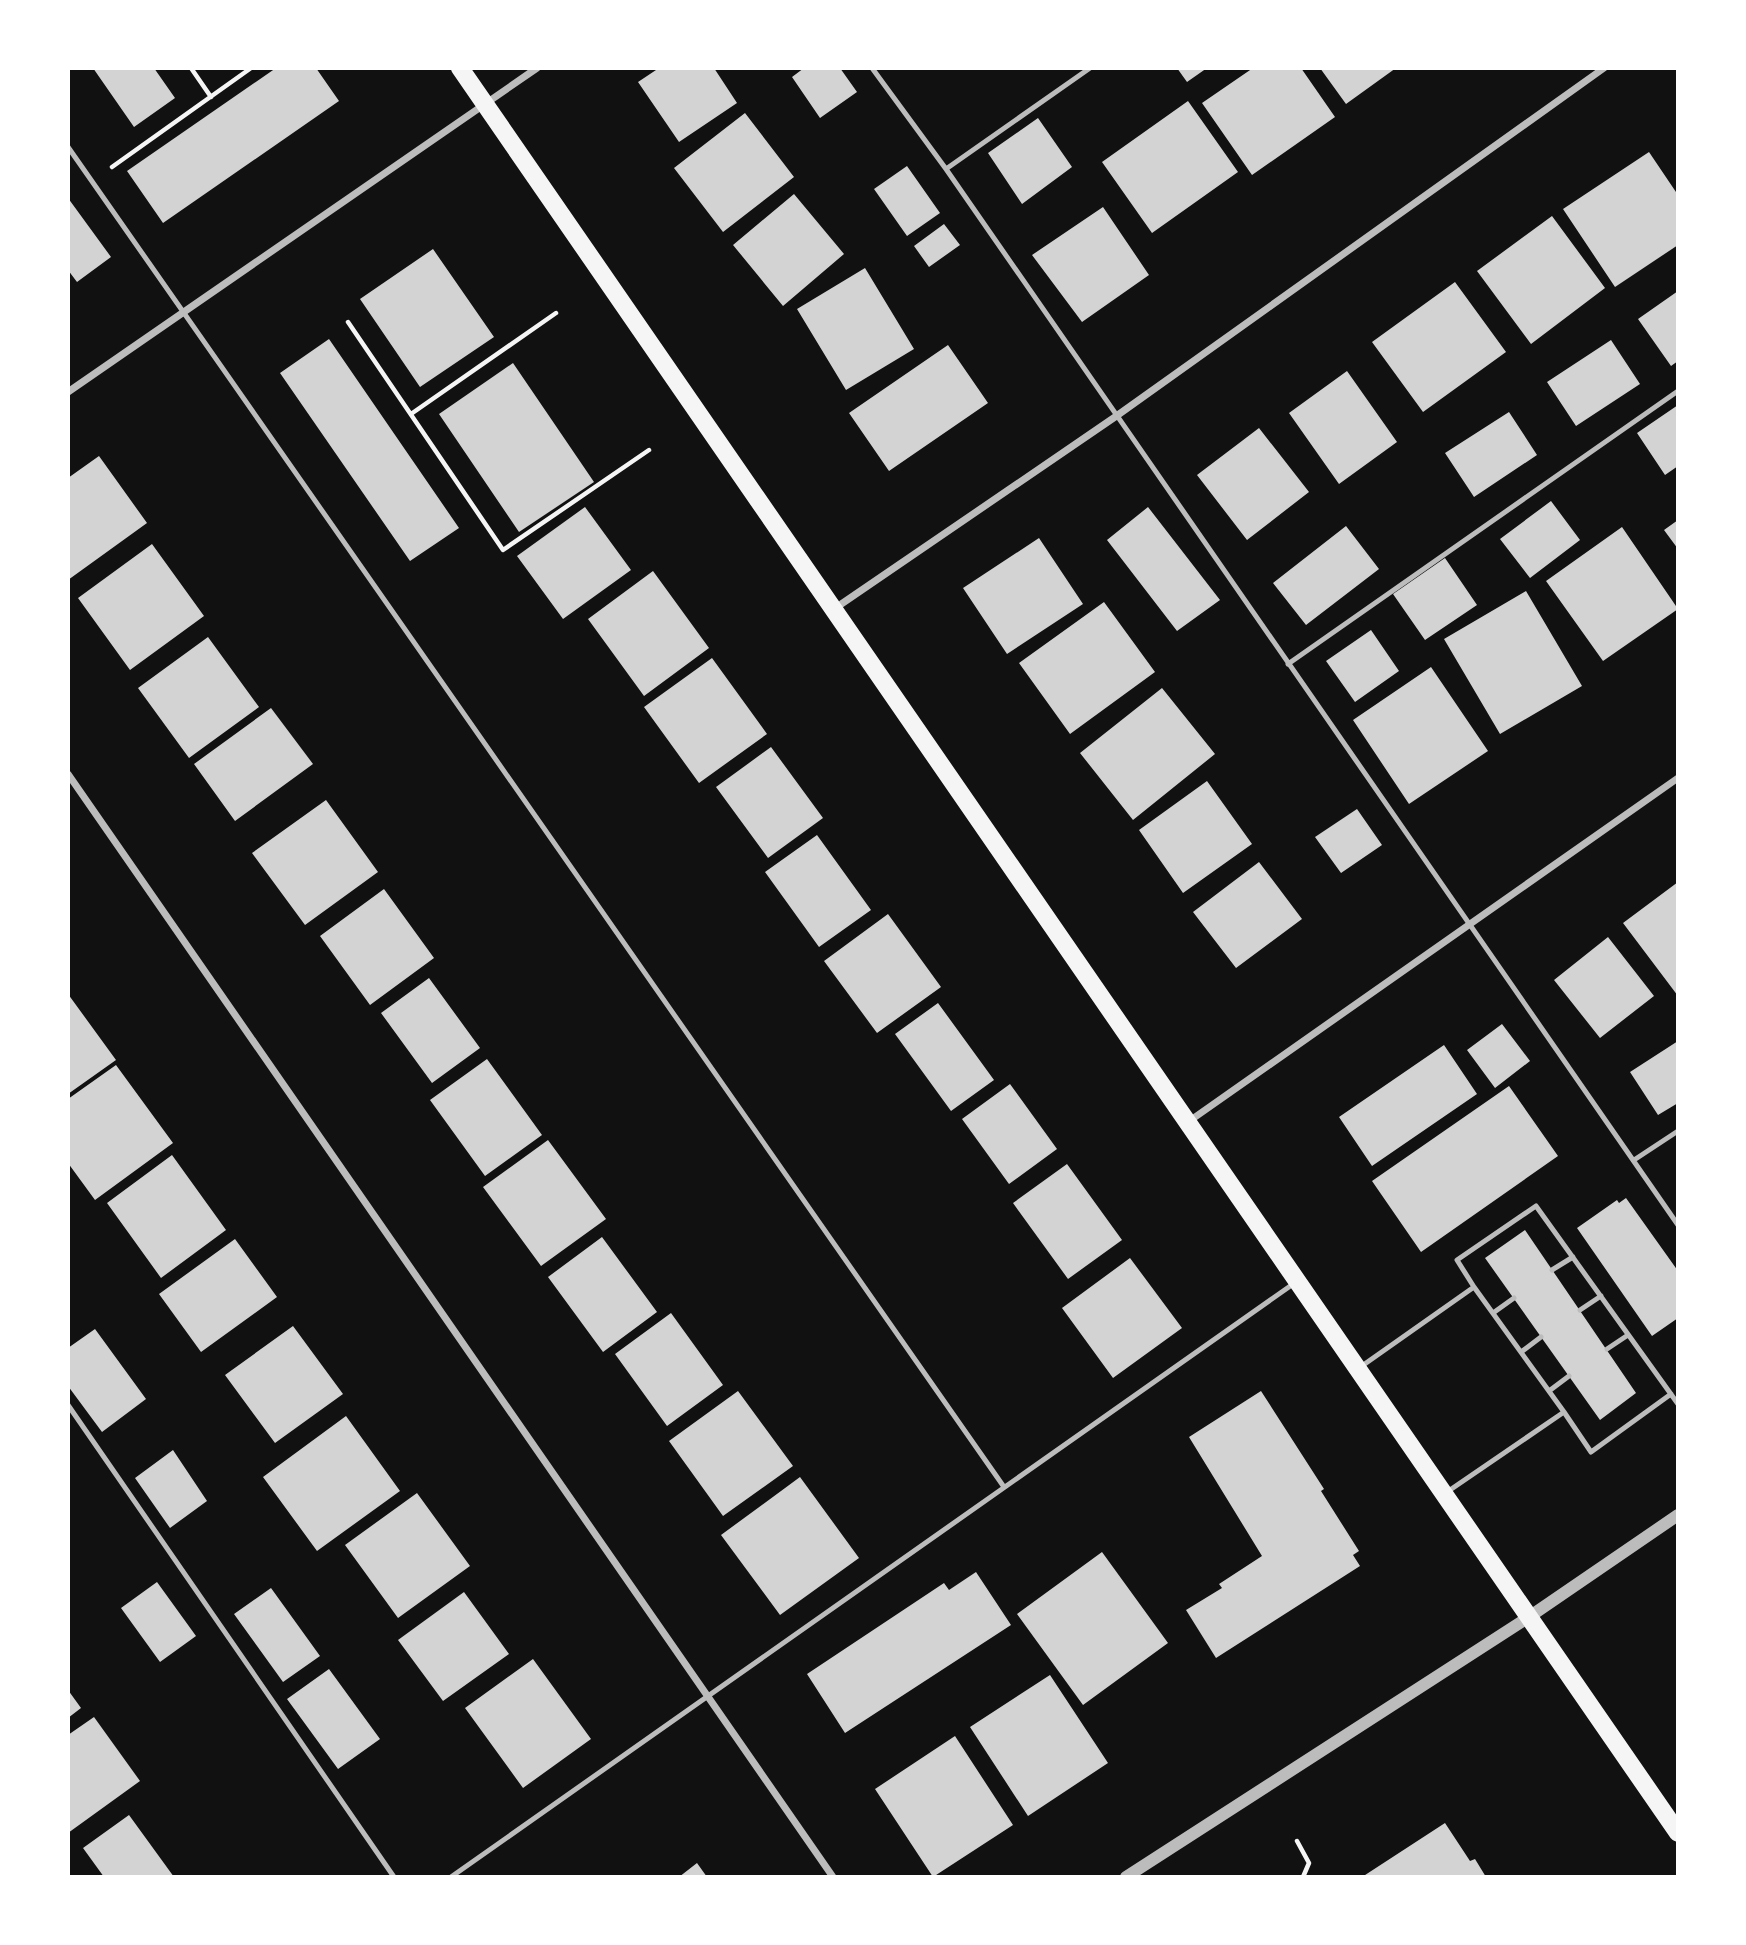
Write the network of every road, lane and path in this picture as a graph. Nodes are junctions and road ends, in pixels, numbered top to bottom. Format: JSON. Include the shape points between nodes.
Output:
{"nodes":[{"id":1,"x":191,"y":68,"type":"edge"},
{"id":2,"x":251,"y":68,"type":"edge"},
{"id":3,"x":460,"y":68,"type":"edge"},
{"id":4,"x":537,"y":68,"type":"edge"},
{"id":5,"x":872,"y":68,"type":"edge"},
{"id":6,"x":1090,"y":68,"type":"edge"},
{"id":7,"x":1604,"y":68,"type":"edge"},
{"id":8,"x":211,"y":97,"type":"junction"},
{"id":9,"x":486,"y":105,"type":"junction"},
{"id":10,"x":68,"y":147,"type":"edge"},
{"id":11,"x":946,"y":169,"type":"junction"},
{"id":12,"x":92,"y":181,"type":"junction"},
{"id":13,"x":183,"y":312,"type":"junction"},
{"id":14,"x":556,"y":313,"type":"dead end"},
{"id":15,"x":348,"y":322,"type":"dead end"},
{"id":16,"x":1678,"y":391,"type":"edge"},
{"id":17,"x":68,"y":392,"type":"edge"},
{"id":18,"x":411,"y":414,"type":"junction"},
{"id":19,"x":1115,"y":417,"type":"junction"},
{"id":20,"x":649,"y":450,"type":"dead end"},
{"id":21,"x":834,"y":609,"type":"junction"},
{"id":22,"x":1288,"y":664,"type":"junction"},
{"id":23,"x":68,"y":774,"type":"edge"},
{"id":24,"x":1678,"y":778,"type":"edge"},
{"id":25,"x":1470,"y":925,"type":"junction"},
{"id":26,"x":1188,"y":1122,"type":"junction"},
{"id":27,"x":1678,"y":1131,"type":"edge"},
{"id":28,"x":1634,"y":1160,"type":"junction"},
{"id":29,"x":1678,"y":1225,"type":"edge"},
{"id":30,"x":1573,"y":1257,"type":"junction"},
{"id":31,"x":1552,"y":1270,"type":"dead end"},
{"id":32,"x":1298,"y":1281,"type":"junction"},
{"id":33,"x":1474,"y":1287,"type":"junction"},
{"id":34,"x":1601,"y":1296,"type":"junction"},
{"id":35,"x":1514,"y":1298,"type":"dead end"},
{"id":36,"x":1580,"y":1310,"type":"dead end"},
{"id":37,"x":1493,"y":1313,"type":"junction"},
{"id":38,"x":1628,"y":1335,"type":"junction"},
{"id":39,"x":1541,"y":1337,"type":"dead end"},
{"id":40,"x":1607,"y":1349,"type":"dead end"},
{"id":41,"x":1521,"y":1352,"type":"junction"},
{"id":42,"x":1358,"y":1368,"type":"junction"},
{"id":43,"x":1569,"y":1376,"type":"dead end"},
{"id":44,"x":1549,"y":1391,"type":"junction"},
{"id":45,"x":1671,"y":1394,"type":"junction"},
{"id":46,"x":1678,"y":1404,"type":"edge"},
{"id":47,"x":68,"y":1405,"type":"edge"},
{"id":48,"x":1564,"y":1412,"type":"junction"},
{"id":49,"x":1004,"y":1487,"type":"junction"},
{"id":50,"x":1444,"y":1494,"type":"junction"},
{"id":51,"x":1678,"y":1515,"type":"edge"},
{"id":52,"x":1529,"y":1617,"type":"junction"},
{"id":53,"x":710,"y":1696,"type":"junction"},
{"id":54,"x":1678,"y":1833,"type":"edge"},
{"id":55,"x":1297,"y":1841,"type":"dead end"},
{"id":56,"x":394,"y":1877,"type":"edge"},
{"id":57,"x":451,"y":1877,"type":"edge"},
{"id":58,"x":832,"y":1877,"type":"edge"},
{"id":59,"x":1126,"y":1877,"type":"edge"},
{"id":60,"x":1303,"y":1877,"type":"edge"}],
"edges":[{"from":1,"to":8,"type":"path"},
{"from":2,"to":8,"type":"path"},
{"from":3,"to":9,"type":"main road"},
{"from":4,"to":9,"type":"street"},
{"from":5,"to":11,"type":"lane"},
{"from":6,"to":11,"type":"lane"},
{"from":7,"to":19,"type":"street"},
{"from":8,"to":12,"type":"path"},
{"from":9,"to":13,"type":"street"},
{"from":9,"to":21,"type":"main road"},
{"from":10,"to":12,"type":"lane"},
{"from":11,"to":19,"type":"lane"},
{"from":12,"to":13,"type":"lane"},
{"from":13,"to":17,"type":"street"},
{"from":13,"to":49,"type":"lane"},
{"from":14,"to":18,"type":"path"},
{"from":15,"to":18,"type":"path"},
{"from":16,"to":22,"type":"lane"},
{"from":18,"to":20,"type":"path","via":[[503,550]]},
{"from":19,"to":21,"type":"street"},
{"from":19,"to":22,"type":"lane"},
{"from":21,"to":26,"type":"main road"},
{"from":22,"to":25,"type":"lane"},
{"from":23,"to":53,"type":"street"},
{"from":24,"to":25,"type":"street"},
{"from":25,"to":26,"type":"street"},
{"from":25,"to":28,"type":"lane"},
{"from":26,"to":32,"type":"main road"},
{"from":27,"to":28,"type":"lane"},
{"from":28,"to":29,"type":"lane"},
{"from":30,"to":31,"type":"lane"},
{"from":30,"to":33,"type":"lane","via":[[1536,1206],[1457,1260]]},
{"from":30,"to":34,"type":"lane"},
{"from":32,"to":42,"type":"main road"},
{"from":32,"to":49,"type":"lane"},
{"from":33,"to":37,"type":"lane"},
{"from":33,"to":42,"type":"lane"},
{"from":34,"to":36,"type":"lane"},
{"from":34,"to":38,"type":"lane"},
{"from":35,"to":37,"type":"lane"},
{"from":37,"to":41,"type":"lane"},
{"from":38,"to":40,"type":"lane"},
{"from":38,"to":45,"type":"lane"},
{"from":39,"to":41,"type":"lane"},
{"from":41,"to":44,"type":"lane"},
{"from":42,"to":50,"type":"main road"},
{"from":43,"to":44,"type":"lane"},
{"from":44,"to":48,"type":"lane"},
{"from":45,"to":46,"type":"lane"},
{"from":45,"to":48,"type":"lane","via":[[1591,1452]]},
{"from":47,"to":56,"type":"lane"},
{"from":48,"to":50,"type":"lane"},
{"from":49,"to":53,"type":"lane"},
{"from":50,"to":52,"type":"main road"},
{"from":51,"to":52,"type":"street"},
{"from":52,"to":54,"type":"main road"},
{"from":52,"to":59,"type":"street"},
{"from":53,"to":57,"type":"lane"},
{"from":53,"to":58,"type":"street"},
{"from":55,"to":60,"type":"path","via":[[1309,1863]]}]}
